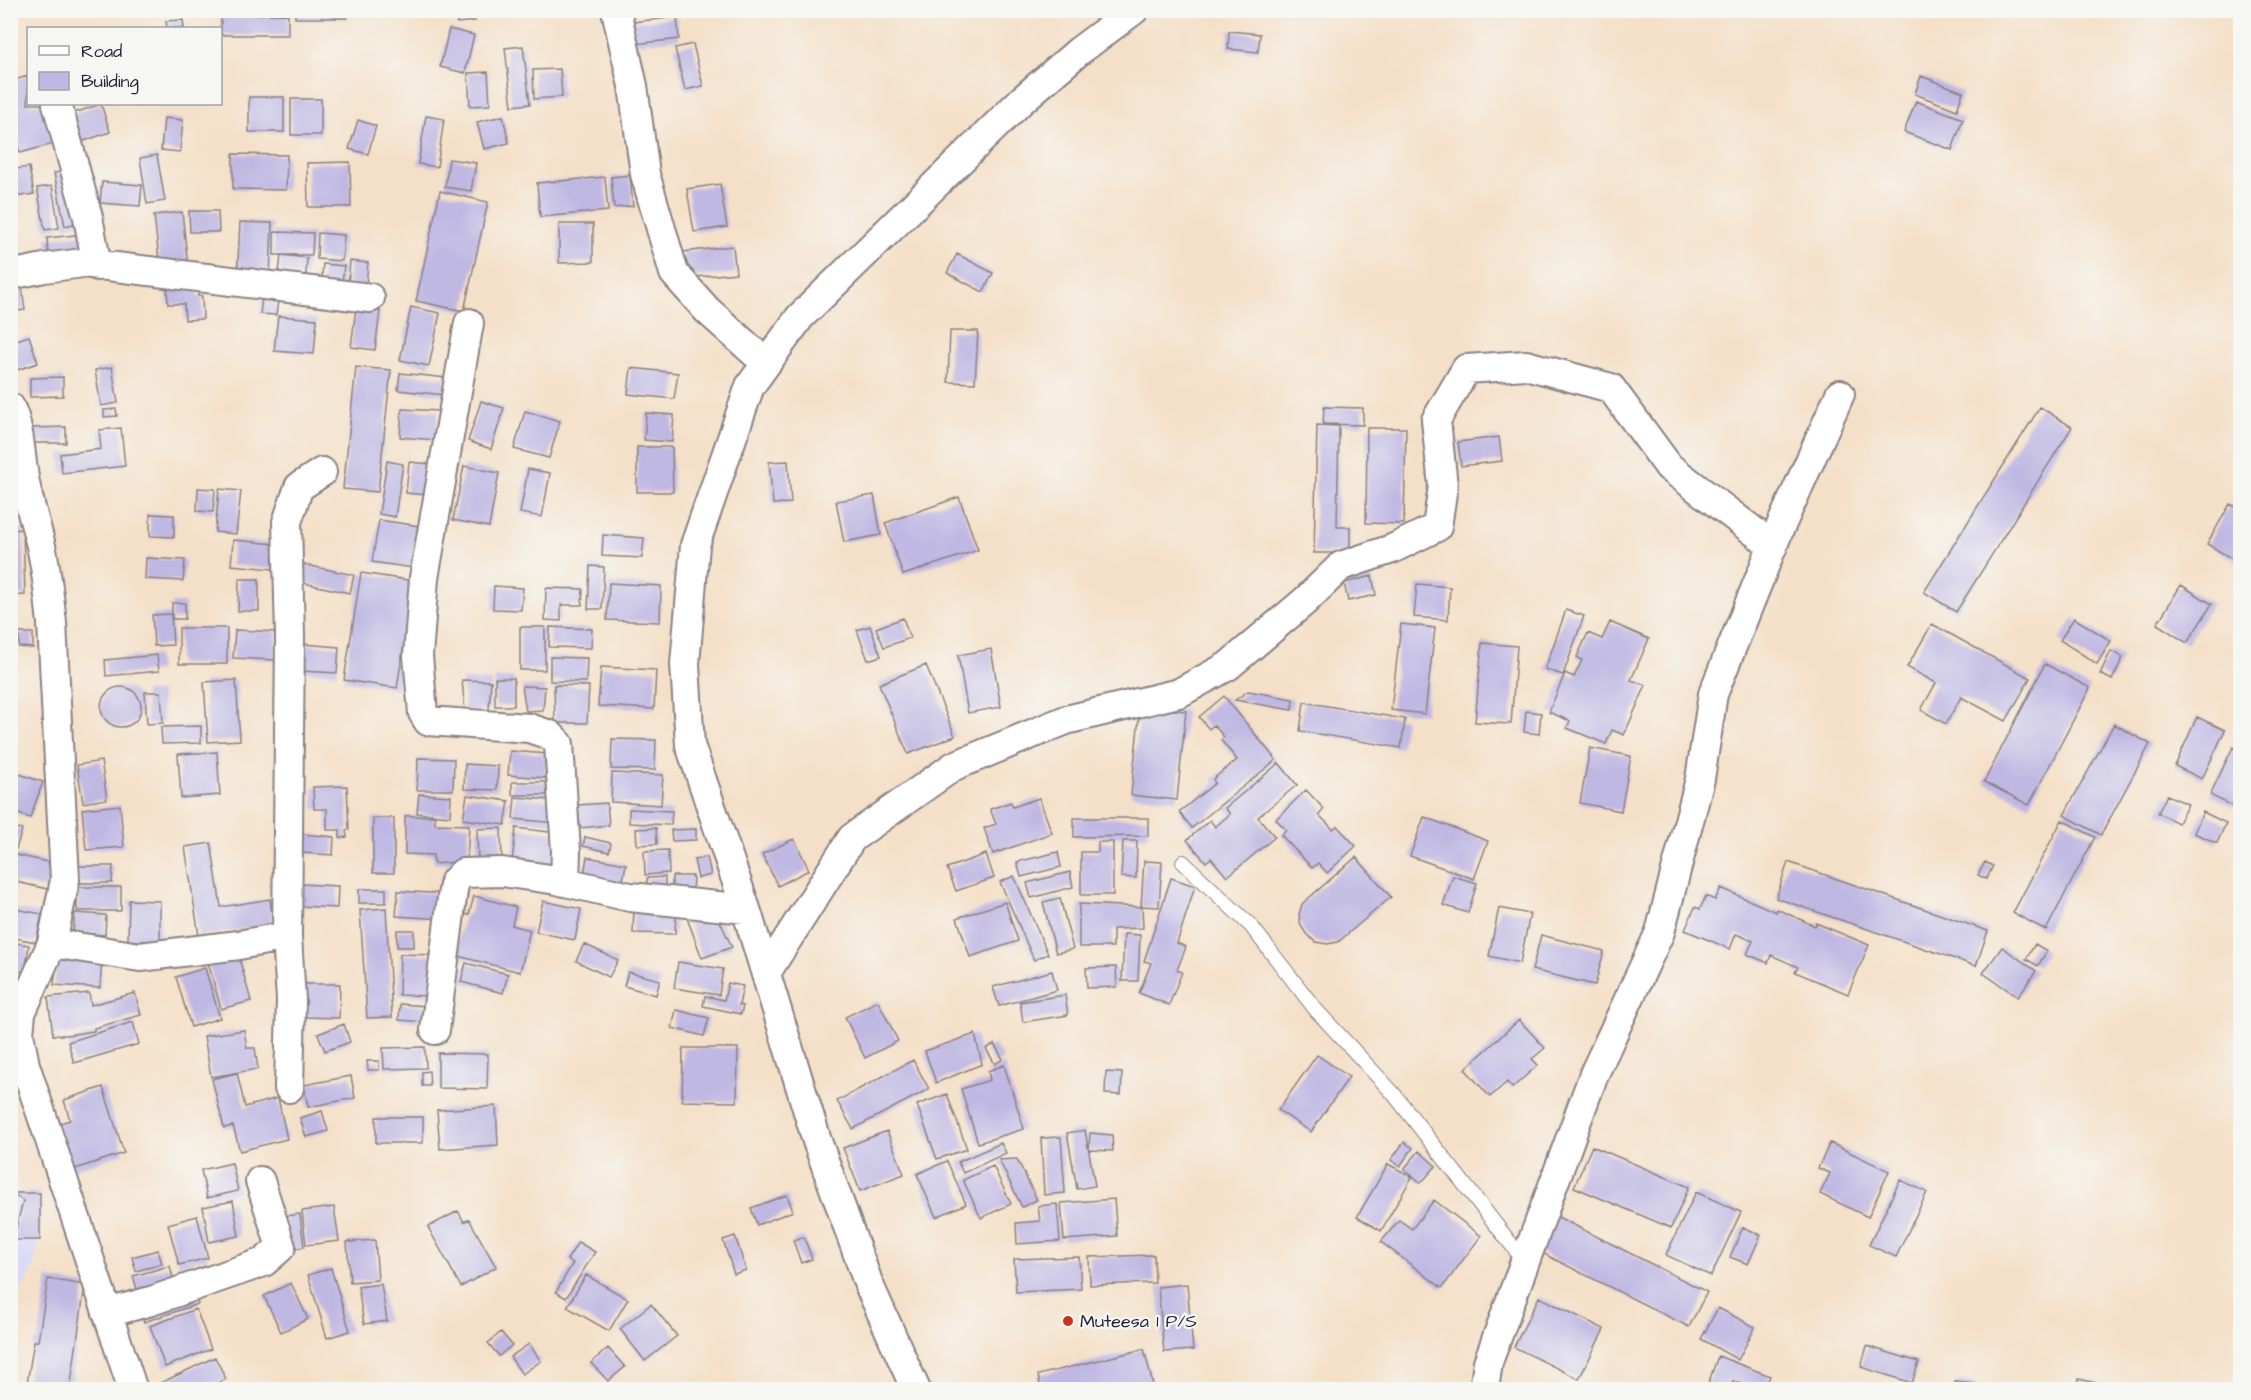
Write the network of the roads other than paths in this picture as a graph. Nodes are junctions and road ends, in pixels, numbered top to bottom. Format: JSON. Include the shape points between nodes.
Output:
{"nodes":[{"id":1,"x":616,"y":10,"type":"edge"},
{"id":2,"x":1134,"y":10,"type":"edge"},
{"id":3,"x":57,"y":105,"type":"edge"},
{"id":4,"x":98,"y":266,"type":"junction"},
{"id":5,"x":10,"y":275,"type":"edge"},
{"id":6,"x":370,"y":298,"type":"dead end"},
{"id":7,"x":469,"y":323,"type":"dead end"},
{"id":8,"x":766,"y":363,"type":"junction"},
{"id":9,"x":1840,"y":394,"type":"dead end"},
{"id":10,"x":10,"y":407,"type":"edge"},
{"id":11,"x":322,"y":472,"type":"dead end"},
{"id":12,"x":1773,"y":546,"type":"junction"},
{"id":13,"x":1183,"y":862,"type":"dead end"},
{"id":14,"x":565,"y":882,"type":"junction"},
{"id":15,"x":746,"y":909,"type":"junction"},
{"id":16,"x":287,"y":936,"type":"junction"},
{"id":17,"x":52,"y":943,"type":"junction"},
{"id":18,"x":766,"y":973,"type":"junction"},
{"id":19,"x":435,"y":1030,"type":"dead end"},
{"id":20,"x":289,"y":1088,"type":"dead end"},
{"id":21,"x":260,"y":1181,"type":"dead end"},
{"id":22,"x":1525,"y":1262,"type":"junction"},
{"id":23,"x":107,"y":1313,"type":"junction"},
{"id":24,"x":133,"y":1389,"type":"edge"},
{"id":25,"x":916,"y":1389,"type":"edge"},
{"id":26,"x":1484,"y":1389,"type":"edge"}],
"edges":[{"from":1,"to":8,"type":"street","via":[[633,86],[645,174],[674,273],[707,310]]},
{"from":2,"to":8,"type":"street","via":[[1078,51],[1022,100],[800,317]]},
{"from":3,"to":4,"type":"street"},
{"from":4,"to":5,"type":"street","via":[[83,263]]},
{"from":4,"to":6,"type":"street"},
{"from":7,"to":14,"type":"street","via":[[424,578],[418,656],[423,713],[428,721],[529,728],[550,735],[559,744]]},
{"from":8,"to":15,"type":"street","via":[[750,386],[695,545],[685,664],[690,745]]},
{"from":9,"to":12,"type":"street"},
{"from":10,"to":17,"type":"street","via":[[17,422],[52,623],[65,880]]},
{"from":11,"to":16,"type":"street","via":[[299,487],[286,522],[290,636]]},
{"from":12,"to":18,"type":"street","via":[[1669,467],[1611,388],[1526,365],[1466,369],[1436,420],[1443,486],[1437,527],[1392,549],[1341,566],[1228,666],[1179,693],[1066,720],[954,766],[852,838]]},
{"from":12,"to":22,"type":"street","via":[[1713,694],[1700,779],[1660,932],[1594,1074]]},
{"from":13,"to":22,"type":"lane","via":[[1251,926],[1316,1010],[1393,1093]]},
{"from":14,"to":15,"type":"street","via":[[630,897]]},
{"from":14,"to":19,"type":"street","via":[[502,872],[463,873],[455,881]]},
{"from":15,"to":18,"type":"street"},
{"from":16,"to":17,"type":"street","via":[[140,957]]},
{"from":16,"to":20,"type":"street","via":[[291,1000]]},
{"from":17,"to":23,"type":"street","via":[[21,1013],[19,1034],[25,1065]]},
{"from":18,"to":25,"type":"street","via":[[817,1140],[865,1274]]},
{"from":21,"to":23,"type":"street","via":[[281,1247],[264,1262]]},
{"from":22,"to":26,"type":"street","via":[[1488,1362]]},
{"from":23,"to":24,"type":"street"}]}
